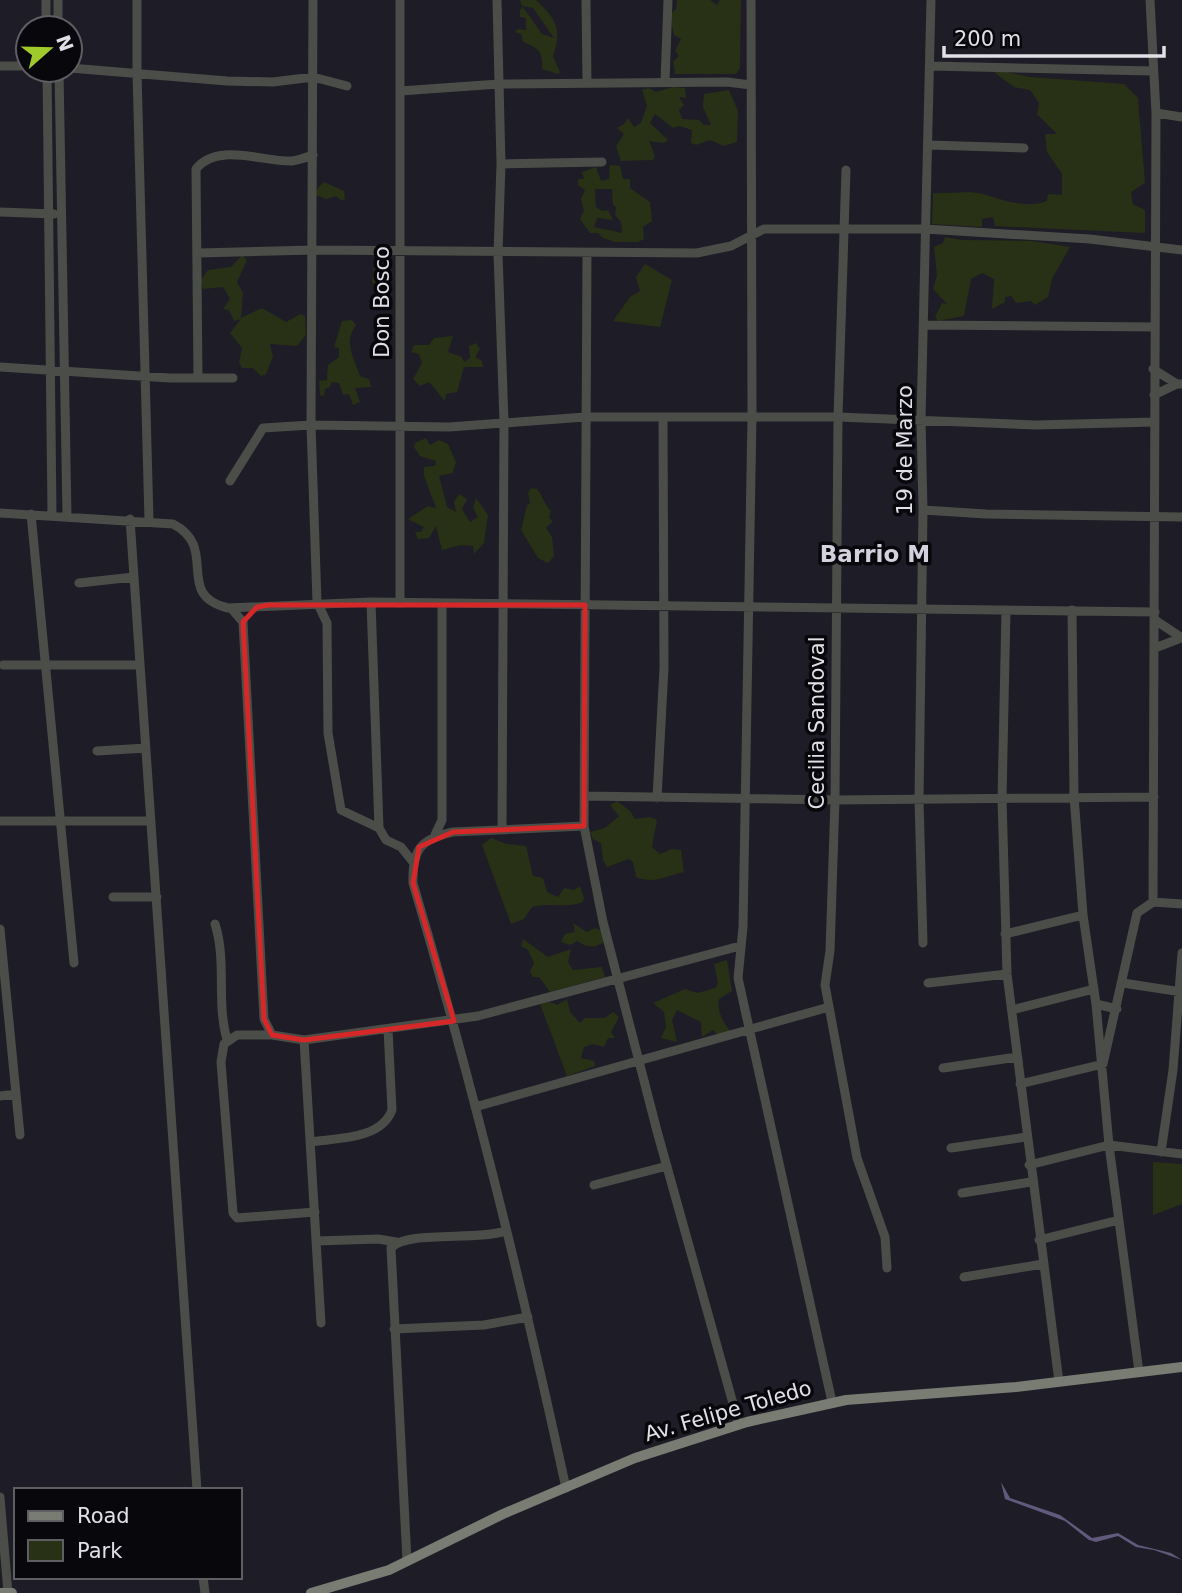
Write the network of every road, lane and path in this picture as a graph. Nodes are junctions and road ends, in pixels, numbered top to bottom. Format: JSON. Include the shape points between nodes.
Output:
{"nodes":[{"id":1,"x":137,"y":0,"type":"edge"},
{"id":2,"x":313,"y":0,"type":"edge"},
{"id":3,"x":400,"y":0,"type":"edge"},
{"id":4,"x":498,"y":0,"type":"edge"},
{"id":5,"x":586,"y":0,"type":"edge"},
{"id":6,"x":668,"y":0,"type":"edge"},
{"id":7,"x":751,"y":0,"type":"edge"},
{"id":8,"x":931,"y":0,"type":"edge"},
{"id":9,"x":1150,"y":0,"type":"edge"},
{"id":10,"x":931,"y":66,"type":"junction"},
{"id":11,"x":84,"y":69,"type":"edge"},
{"id":12,"x":1152,"y":71,"type":"junction"},
{"id":13,"x":136,"y":73,"type":"junction"},
{"id":14,"x":313,"y":77,"type":"junction"},
{"id":15,"x":665,"y":82,"type":"junction"},
{"id":16,"x":587,"y":83,"type":"junction"},
{"id":17,"x":47,"y":84,"type":"edge"},
{"id":18,"x":59,"y":84,"type":"edge"},
{"id":19,"x":499,"y":84,"type":"junction"},
{"id":20,"x":751,"y":85,"type":"junction"},
{"id":21,"x":347,"y":86,"type":"dead end"},
{"id":22,"x":400,"y":91,"type":"junction"},
{"id":23,"x":1156,"y":113,"type":"junction"},
{"id":24,"x":1182,"y":117,"type":"edge"},
{"id":25,"x":929,"y":145,"type":"junction"},
{"id":26,"x":1024,"y":148,"type":"dead end"},
{"id":27,"x":313,"y":155,"type":"junction"},
{"id":28,"x":602,"y":162,"type":"dead end"},
{"id":29,"x":501,"y":164,"type":"junction"},
{"id":30,"x":846,"y":170,"type":"dead end"},
{"id":31,"x":0,"y":212,"type":"edge"},
{"id":32,"x":48,"y":214,"type":"junction"},
{"id":33,"x":62,"y":214,"type":"junction"},
{"id":34,"x":925,"y":229,"type":"junction"},
{"id":35,"x":846,"y":230,"type":"junction"},
{"id":36,"x":751,"y":236,"type":"junction"},
{"id":37,"x":1156,"y":249,"type":"junction"},
{"id":38,"x":314,"y":250,"type":"junction"},
{"id":39,"x":1182,"y":250,"type":"edge"},
{"id":40,"x":398,"y":251,"type":"junction"},
{"id":41,"x":199,"y":253,"type":"junction"},
{"id":42,"x":498,"y":254,"type":"junction"},
{"id":43,"x":587,"y":254,"type":"junction"},
{"id":44,"x":924,"y":325,"type":"junction"},
{"id":45,"x":1155,"y":327,"type":"junction"},
{"id":46,"x":0,"y":367,"type":"edge"},
{"id":47,"x":51,"y":369,"type":"junction"},
{"id":48,"x":64,"y":369,"type":"junction"},
{"id":49,"x":1153,"y":369,"type":"junction"},
{"id":50,"x":145,"y":375,"type":"junction"},
{"id":51,"x":198,"y":378,"type":"junction"},
{"id":52,"x":233,"y":378,"type":"dead end"},
{"id":53,"x":1179,"y":384,"type":"edge"},
{"id":54,"x":1154,"y":395,"type":"junction"},
{"id":55,"x":838,"y":416,"type":"junction"},
{"id":56,"x":585,"y":417,"type":"junction"},
{"id":57,"x":663,"y":417,"type":"junction"},
{"id":58,"x":752,"y":417,"type":"junction"},
{"id":59,"x":921,"y":419,"type":"junction"},
{"id":60,"x":504,"y":421,"type":"junction"},
{"id":61,"x":1155,"y":422,"type":"junction"},
{"id":62,"x":311,"y":425,"type":"junction"},
{"id":63,"x":400,"y":427,"type":"junction"},
{"id":64,"x":230,"y":481,"type":"dead end"},
{"id":65,"x":923,"y":510,"type":"junction"},
{"id":66,"x":0,"y":513,"type":"edge"},
{"id":67,"x":31,"y":514,"type":"junction"},
{"id":68,"x":52,"y":515,"type":"junction"},
{"id":69,"x":67,"y":516,"type":"junction"},
{"id":70,"x":1155,"y":516,"type":"junction"},
{"id":71,"x":1182,"y":517,"type":"edge"},
{"id":72,"x":130,"y":519,"type":"junction"},
{"id":73,"x":149,"y":520,"type":"junction"},
{"id":74,"x":134,"y":577,"type":"junction"},
{"id":75,"x":79,"y":583,"type":"dead end"},
{"id":76,"x":317,"y":602,"type":"junction"},
{"id":77,"x":371,"y":602,"type":"junction"},
{"id":78,"x":400,"y":603,"type":"junction"},
{"id":79,"x":442,"y":603,"type":"junction"},
{"id":80,"x":504,"y":604,"type":"junction"},
{"id":81,"x":585,"y":605,"type":"junction"},
{"id":82,"x":664,"y":605,"type":"junction"},
{"id":83,"x":257,"y":607,"type":"junction"},
{"id":84,"x":231,"y":608,"type":"junction"},
{"id":85,"x":750,"y":608,"type":"junction"},
{"id":86,"x":835,"y":609,"type":"junction"},
{"id":87,"x":921,"y":610,"type":"junction"},
{"id":88,"x":1006,"y":610,"type":"junction"},
{"id":89,"x":1072,"y":610,"type":"junction"},
{"id":90,"x":1155,"y":616,"type":"junction"},
{"id":91,"x":243,"y":622,"type":"junction"},
{"id":92,"x":1182,"y":638,"type":"edge"},
{"id":93,"x":1155,"y":648,"type":"junction"},
{"id":94,"x":3,"y":665,"type":"dead end"},
{"id":95,"x":140,"y":665,"type":"junction"},
{"id":96,"x":47,"y":666,"type":"junction"},
{"id":97,"x":146,"y":748,"type":"junction"},
{"id":98,"x":97,"y":751,"type":"dead end"},
{"id":99,"x":585,"y":796,"type":"junction"},
{"id":100,"x":1074,"y":796,"type":"junction"},
{"id":101,"x":657,"y":797,"type":"junction"},
{"id":102,"x":1154,"y":797,"type":"junction"},
{"id":103,"x":746,"y":799,"type":"junction"},
{"id":104,"x":1002,"y":799,"type":"junction"},
{"id":105,"x":835,"y":800,"type":"junction"},
{"id":106,"x":919,"y":800,"type":"junction"},
{"id":107,"x":0,"y":821,"type":"edge"},
{"id":108,"x":61,"y":821,"type":"junction"},
{"id":109,"x":151,"y":821,"type":"junction"},
{"id":110,"x":584,"y":826,"type":"junction"},
{"id":111,"x":379,"y":828,"type":"junction"},
{"id":112,"x":502,"y":829,"type":"junction"},
{"id":113,"x":435,"y":835,"type":"junction"},
{"id":114,"x":413,"y":862,"type":"junction"},
{"id":115,"x":113,"y":897,"type":"dead end"},
{"id":116,"x":157,"y":897,"type":"junction"},
{"id":117,"x":1153,"y":902,"type":"junction"},
{"id":118,"x":1182,"y":904,"type":"edge"},
{"id":119,"x":1083,"y":915,"type":"junction"},
{"id":120,"x":215,"y":924,"type":"dead end"},
{"id":121,"x":0,"y":929,"type":"edge"},
{"id":122,"x":1005,"y":934,"type":"junction"},
{"id":123,"x":923,"y":943,"type":"dead end"},
{"id":124,"x":740,"y":946,"type":"junction"},
{"id":125,"x":1182,"y":953,"type":"edge"},
{"id":126,"x":74,"y":963,"type":"dead end"},
{"id":127,"x":1007,"y":974,"type":"junction"},
{"id":128,"x":620,"y":978,"type":"junction"},
{"id":129,"x":928,"y":983,"type":"dead end"},
{"id":130,"x":1123,"y":983,"type":"junction"},
{"id":131,"x":1094,"y":989,"type":"junction"},
{"id":132,"x":1180,"y":991,"type":"edge"},
{"id":133,"x":1096,"y":1004,"type":"junction"},
{"id":134,"x":829,"y":1007,"type":"junction"},
{"id":135,"x":1117,"y":1009,"type":"junction"},
{"id":136,"x":1012,"y":1010,"type":"junction"},
{"id":137,"x":264,"y":1019,"type":"junction"},
{"id":138,"x":454,"y":1021,"type":"junction"},
{"id":139,"x":388,"y":1029,"type":"junction"},
{"id":140,"x":750,"y":1029,"type":"junction"},
{"id":141,"x":257,"y":1034,"type":"junction"},
{"id":142,"x":272,"y":1035,"type":"junction"},
{"id":143,"x":227,"y":1040,"type":"junction"},
{"id":144,"x":304,"y":1040,"type":"junction"},
{"id":145,"x":1017,"y":1057,"type":"junction"},
{"id":146,"x":640,"y":1060,"type":"junction"},
{"id":147,"x":1102,"y":1064,"type":"junction"},
{"id":148,"x":943,"y":1068,"type":"dead end"},
{"id":149,"x":1177,"y":1071,"type":"edge"},
{"id":150,"x":1020,"y":1084,"type":"junction"},
{"id":151,"x":16,"y":1094,"type":"junction"},
{"id":152,"x":0,"y":1096,"type":"edge"},
{"id":153,"x":475,"y":1107,"type":"junction"},
{"id":154,"x":20,"y":1135,"type":"dead end"},
{"id":155,"x":1026,"y":1137,"type":"junction"},
{"id":156,"x":310,"y":1142,"type":"junction"},
{"id":157,"x":1109,"y":1145,"type":"junction"},
{"id":158,"x":951,"y":1148,"type":"dead end"},
{"id":159,"x":1161,"y":1152,"type":"junction"},
{"id":160,"x":1182,"y":1154,"type":"edge"},
{"id":161,"x":1029,"y":1165,"type":"junction"},
{"id":162,"x":667,"y":1166,"type":"junction"},
{"id":163,"x":1031,"y":1182,"type":"junction"},
{"id":164,"x":594,"y":1185,"type":"dead end"},
{"id":165,"x":962,"y":1193,"type":"dead end"},
{"id":166,"x":315,"y":1212,"type":"junction"},
{"id":167,"x":1119,"y":1220,"type":"junction"},
{"id":168,"x":505,"y":1231,"type":"junction"},
{"id":169,"x":1040,"y":1240,"type":"junction"},
{"id":170,"x":317,"y":1241,"type":"junction"},
{"id":171,"x":396,"y":1242,"type":"junction"},
{"id":172,"x":1043,"y":1264,"type":"junction"},
{"id":173,"x":887,"y":1268,"type":"dead end"},
{"id":174,"x":964,"y":1277,"type":"dead end"},
{"id":175,"x":528,"y":1317,"type":"junction"},
{"id":176,"x":321,"y":1323,"type":"dead end"},
{"id":177,"x":394,"y":1329,"type":"junction"},
{"id":178,"x":1182,"y":1367,"type":"edge"},
{"id":179,"x":1139,"y":1372,"type":"junction"},
{"id":180,"x":1059,"y":1382,"type":"junction"},
{"id":181,"x":832,"y":1402,"type":"junction"},
{"id":182,"x":739,"y":1425,"type":"junction"},
{"id":183,"x":197,"y":1488,"type":"edge"},
{"id":184,"x":566,"y":1488,"type":"junction"},
{"id":185,"x":0,"y":1497,"type":"edge"},
{"id":186,"x":407,"y":1562,"type":"junction"},
{"id":187,"x":0,"y":1593,"type":"edge"},
{"id":188,"x":10,"y":1593,"type":"edge"},
{"id":189,"x":311,"y":1593,"type":"edge"}],
"edges":[{"from":1,"to":13,"type":"street"},
{"from":2,"to":14,"type":"street"},
{"from":3,"to":22,"type":"street","name":"Don Bosco"},
{"from":4,"to":19,"type":"street"},
{"from":5,"to":16,"type":"street"},
{"from":6,"to":15,"type":"street"},
{"from":7,"to":20,"type":"street"},
{"from":8,"to":10,"type":"street","name":"19 de Marzo"},
{"from":9,"to":12,"type":"street"},
{"from":10,"to":12,"type":"street"},
{"from":10,"to":25,"type":"street","name":"19 de Marzo"},
{"from":11,"to":13,"type":"street"},
{"from":12,"to":23,"type":"street"},
{"from":13,"to":14,"type":"street","via":[[273,82]]},
{"from":13,"to":50,"type":"street"},
{"from":14,"to":21,"type":"street"},
{"from":14,"to":27,"type":"street"},
{"from":15,"to":16,"type":"street"},
{"from":15,"to":20,"type":"street"},
{"from":16,"to":19,"type":"street"},
{"from":17,"to":32,"type":"street"},
{"from":18,"to":33,"type":"street"},
{"from":19,"to":22,"type":"street"},
{"from":19,"to":29,"type":"street"},
{"from":20,"to":36,"type":"street"},
{"from":22,"to":40,"type":"street","name":"Don Bosco"},
{"from":23,"to":24,"type":"street"},
{"from":23,"to":37,"type":"street"},
{"from":25,"to":26,"type":"street"},
{"from":25,"to":34,"type":"street","name":"19 de Marzo"},
{"from":27,"to":38,"type":"street"},
{"from":27,"to":41,"type":"street","via":[[292,161],[204,159],[196,169]]},
{"from":28,"to":29,"type":"street"},
{"from":29,"to":42,"type":"street"},
{"from":30,"to":35,"type":"street","name":"Cecilia Sandoval"},
{"from":31,"to":32,"type":"street"},
{"from":32,"to":33,"type":"street"},
{"from":32,"to":47,"type":"street"},
{"from":33,"to":48,"type":"street"},
{"from":34,"to":35,"type":"street"},
{"from":34,"to":37,"type":"street","via":[[1090,239]]},
{"from":34,"to":44,"type":"street","name":"19 de Marzo"},
{"from":35,"to":36,"type":"street","via":[[764,229]]},
{"from":35,"to":55,"type":"street","name":"Cecilia Sandoval"},
{"from":36,"to":43,"type":"street","via":[[731,246],[697,253]]},
{"from":36,"to":58,"type":"street"},
{"from":37,"to":39,"type":"street"},
{"from":37,"to":45,"type":"street"},
{"from":38,"to":40,"type":"street"},
{"from":38,"to":41,"type":"street"},
{"from":38,"to":62,"type":"street"},
{"from":40,"to":42,"type":"street"},
{"from":40,"to":63,"type":"street","name":"Don Bosco"},
{"from":41,"to":51,"type":"street"},
{"from":42,"to":43,"type":"street"},
{"from":42,"to":60,"type":"street"},
{"from":43,"to":56,"type":"street"},
{"from":44,"to":45,"type":"street"},
{"from":44,"to":59,"type":"street","name":"19 de Marzo"},
{"from":45,"to":49,"type":"street"},
{"from":46,"to":47,"type":"street"},
{"from":47,"to":48,"type":"street"},
{"from":47,"to":68,"type":"street"},
{"from":48,"to":50,"type":"street"},
{"from":48,"to":69,"type":"street"},
{"from":49,"to":53,"type":"street"},
{"from":49,"to":54,"type":"street"},
{"from":50,"to":51,"type":"street"},
{"from":50,"to":73,"type":"street"},
{"from":51,"to":52,"type":"street"},
{"from":53,"to":54,"type":"street"},
{"from":54,"to":61,"type":"street"},
{"from":55,"to":58,"type":"street"},
{"from":55,"to":59,"type":"street"},
{"from":55,"to":86,"type":"street","name":"Cecilia Sandoval"},
{"from":56,"to":57,"type":"street"},
{"from":56,"to":60,"type":"street"},
{"from":56,"to":81,"type":"street"},
{"from":57,"to":58,"type":"street"},
{"from":57,"to":82,"type":"street"},
{"from":58,"to":85,"type":"street"},
{"from":59,"to":61,"type":"street","via":[[1036,425]]},
{"from":59,"to":65,"type":"street","name":"19 de Marzo"},
{"from":60,"to":63,"type":"street"},
{"from":60,"to":80,"type":"street"},
{"from":61,"to":70,"type":"street"},
{"from":62,"to":63,"type":"street"},
{"from":62,"to":64,"type":"street","via":[[263,428]]},
{"from":62,"to":76,"type":"street"},
{"from":63,"to":78,"type":"street","name":"Don Bosco"},
{"from":65,"to":70,"type":"street"},
{"from":65,"to":87,"type":"street","name":"19 de Marzo"},
{"from":66,"to":67,"type":"street"},
{"from":67,"to":68,"type":"street"},
{"from":67,"to":96,"type":"street"},
{"from":68,"to":69,"type":"street"},
{"from":69,"to":72,"type":"street"},
{"from":70,"to":71,"type":"street"},
{"from":70,"to":90,"type":"street"},
{"from":72,"to":73,"type":"street"},
{"from":72,"to":74,"type":"street"},
{"from":73,"to":84,"type":"street","via":[[183,529],[195,548],[201,594],[209,603]]},
{"from":74,"to":75,"type":"street"},
{"from":74,"to":95,"type":"street"},
{"from":76,"to":77,"type":"street"},
{"from":76,"to":83,"type":"street"},
{"from":76,"to":111,"type":"street","via":[[327,623],[325,688],[336,795],[341,810]]},
{"from":77,"to":78,"type":"street"},
{"from":77,"to":111,"type":"street"},
{"from":78,"to":79,"type":"street"},
{"from":79,"to":80,"type":"street"},
{"from":79,"to":113,"type":"street","via":[[442,820]]},
{"from":80,"to":81,"type":"street"},
{"from":80,"to":112,"type":"street"},
{"from":81,"to":82,"type":"street"},
{"from":81,"to":99,"type":"street"},
{"from":82,"to":85,"type":"street"},
{"from":82,"to":101,"type":"street"},
{"from":83,"to":84,"type":"street"},
{"from":83,"to":91,"type":"street"},
{"from":84,"to":91,"type":"street"},
{"from":85,"to":86,"type":"street"},
{"from":85,"to":103,"type":"street"},
{"from":86,"to":87,"type":"street"},
{"from":86,"to":105,"type":"street","name":"Cecilia Sandoval"},
{"from":87,"to":88,"type":"street"},
{"from":87,"to":106,"type":"street","name":"19 de Marzo"},
{"from":88,"to":89,"type":"street"},
{"from":88,"to":104,"type":"street"},
{"from":89,"to":90,"type":"street"},
{"from":89,"to":100,"type":"street"},
{"from":90,"to":92,"type":"street"},
{"from":90,"to":93,"type":"street"},
{"from":91,"to":137,"type":"street"},
{"from":92,"to":93,"type":"street"},
{"from":93,"to":102,"type":"street"},
{"from":94,"to":96,"type":"street"},
{"from":95,"to":96,"type":"street"},
{"from":95,"to":97,"type":"street"},
{"from":96,"to":108,"type":"street"},
{"from":97,"to":98,"type":"street"},
{"from":97,"to":109,"type":"street"},
{"from":99,"to":101,"type":"street"},
{"from":99,"to":110,"type":"street"},
{"from":100,"to":102,"type":"street"},
{"from":100,"to":104,"type":"street"},
{"from":100,"to":119,"type":"street"},
{"from":101,"to":103,"type":"street"},
{"from":102,"to":117,"type":"street"},
{"from":103,"to":105,"type":"street"},
{"from":103,"to":124,"type":"street"},
{"from":104,"to":106,"type":"street"},
{"from":104,"to":122,"type":"street"},
{"from":105,"to":106,"type":"street"},
{"from":105,"to":134,"type":"street","name":"Cecilia Sandoval","via":[[825,985]]},
{"from":106,"to":123,"type":"street","name":"19 de Marzo"},
{"from":107,"to":108,"type":"street"},
{"from":108,"to":109,"type":"street"},
{"from":108,"to":126,"type":"street"},
{"from":109,"to":116,"type":"street"},
{"from":110,"to":112,"type":"street"},
{"from":110,"to":128,"type":"street"},
{"from":111,"to":114,"type":"street","via":[[386,840],[401,847]]},
{"from":112,"to":113,"type":"street"},
{"from":113,"to":114,"type":"street","via":[[419,847]]},
{"from":114,"to":138,"type":"street","via":[[413,883]]},
{"from":115,"to":116,"type":"street"},
{"from":116,"to":183,"type":"street"},
{"from":117,"to":118,"type":"street"},
{"from":117,"to":130,"type":"street","via":[[1137,913],[1133,923]]},
{"from":119,"to":122,"type":"street"},
{"from":119,"to":131,"type":"street"},
{"from":120,"to":143,"type":"street"},
{"from":121,"to":151,"type":"street"},
{"from":122,"to":127,"type":"street"},
{"from":124,"to":128,"type":"street"},
{"from":124,"to":140,"type":"street","via":[[738,978]]},
{"from":125,"to":132,"type":"street"},
{"from":127,"to":129,"type":"street"},
{"from":127,"to":136,"type":"street"},
{"from":128,"to":138,"type":"street"},
{"from":128,"to":146,"type":"street"},
{"from":130,"to":132,"type":"street"},
{"from":130,"to":135,"type":"street"},
{"from":131,"to":133,"type":"street"},
{"from":131,"to":136,"type":"street"},
{"from":132,"to":149,"type":"street"},
{"from":133,"to":135,"type":"street"},
{"from":133,"to":147,"type":"street"},
{"from":134,"to":140,"type":"street"},
{"from":134,"to":173,"type":"street","name":"Cecilia Sandoval","via":[[858,1158],[885,1237]]},
{"from":135,"to":147,"type":"street"},
{"from":136,"to":145,"type":"street"},
{"from":137,"to":141,"type":"street"},
{"from":137,"to":142,"type":"street"},
{"from":138,"to":139,"type":"street"},
{"from":138,"to":153,"type":"street"},
{"from":139,"to":144,"type":"street"},
{"from":139,"to":156,"type":"street","via":[[389,1117],[365,1133]]},
{"from":140,"to":146,"type":"street"},
{"from":140,"to":181,"type":"street"},
{"from":141,"to":142,"type":"street"},
{"from":141,"to":143,"type":"street"},
{"from":142,"to":144,"type":"street"},
{"from":143,"to":166,"type":"street","via":[[221,1062],[233,1213],[240,1218]]},
{"from":144,"to":156,"type":"street"},
{"from":145,"to":148,"type":"street"},
{"from":145,"to":150,"type":"street"},
{"from":146,"to":153,"type":"street"},
{"from":146,"to":162,"type":"street"},
{"from":147,"to":150,"type":"street"},
{"from":147,"to":157,"type":"street"},
{"from":149,"to":159,"type":"street"},
{"from":150,"to":155,"type":"street"},
{"from":151,"to":152,"type":"street"},
{"from":151,"to":154,"type":"street"},
{"from":153,"to":168,"type":"street"},
{"from":155,"to":158,"type":"street"},
{"from":155,"to":161,"type":"street"},
{"from":156,"to":166,"type":"street"},
{"from":157,"to":159,"type":"street"},
{"from":157,"to":161,"type":"street"},
{"from":157,"to":167,"type":"street"},
{"from":159,"to":160,"type":"street"},
{"from":161,"to":163,"type":"street"},
{"from":162,"to":164,"type":"street"},
{"from":162,"to":182,"type":"street"},
{"from":163,"to":165,"type":"street"},
{"from":163,"to":169,"type":"street"},
{"from":166,"to":170,"type":"street"},
{"from":167,"to":169,"type":"street"},
{"from":167,"to":179,"type":"street"},
{"from":168,"to":171,"type":"street"},
{"from":168,"to":175,"type":"street"},
{"from":169,"to":172,"type":"street"},
{"from":170,"to":171,"type":"street"},
{"from":170,"to":176,"type":"street"},
{"from":171,"to":177,"type":"street","via":[[391,1248]]},
{"from":172,"to":174,"type":"street"},
{"from":172,"to":180,"type":"street"},
{"from":175,"to":177,"type":"street","via":[[484,1325]]},
{"from":175,"to":184,"type":"street"},
{"from":177,"to":186,"type":"street"},
{"from":178,"to":179,"type":"main road","name":"Av. Felipe Toledo"},
{"from":179,"to":180,"type":"main road","name":"Av. Felipe Toledo"},
{"from":180,"to":181,"type":"main road","name":"Av. Felipe Toledo"},
{"from":181,"to":182,"type":"main road","name":"Av. Felipe Toledo"},
{"from":182,"to":184,"type":"main road","name":"Av. Felipe Toledo","via":[[664,1448]]},
{"from":184,"to":186,"type":"main road","name":"Av. Felipe Toledo"},
{"from":185,"to":188,"type":"street"},
{"from":186,"to":189,"type":"main road","name":"Av. Felipe Toledo"},
{"from":187,"to":188,"type":"main road"}]}
